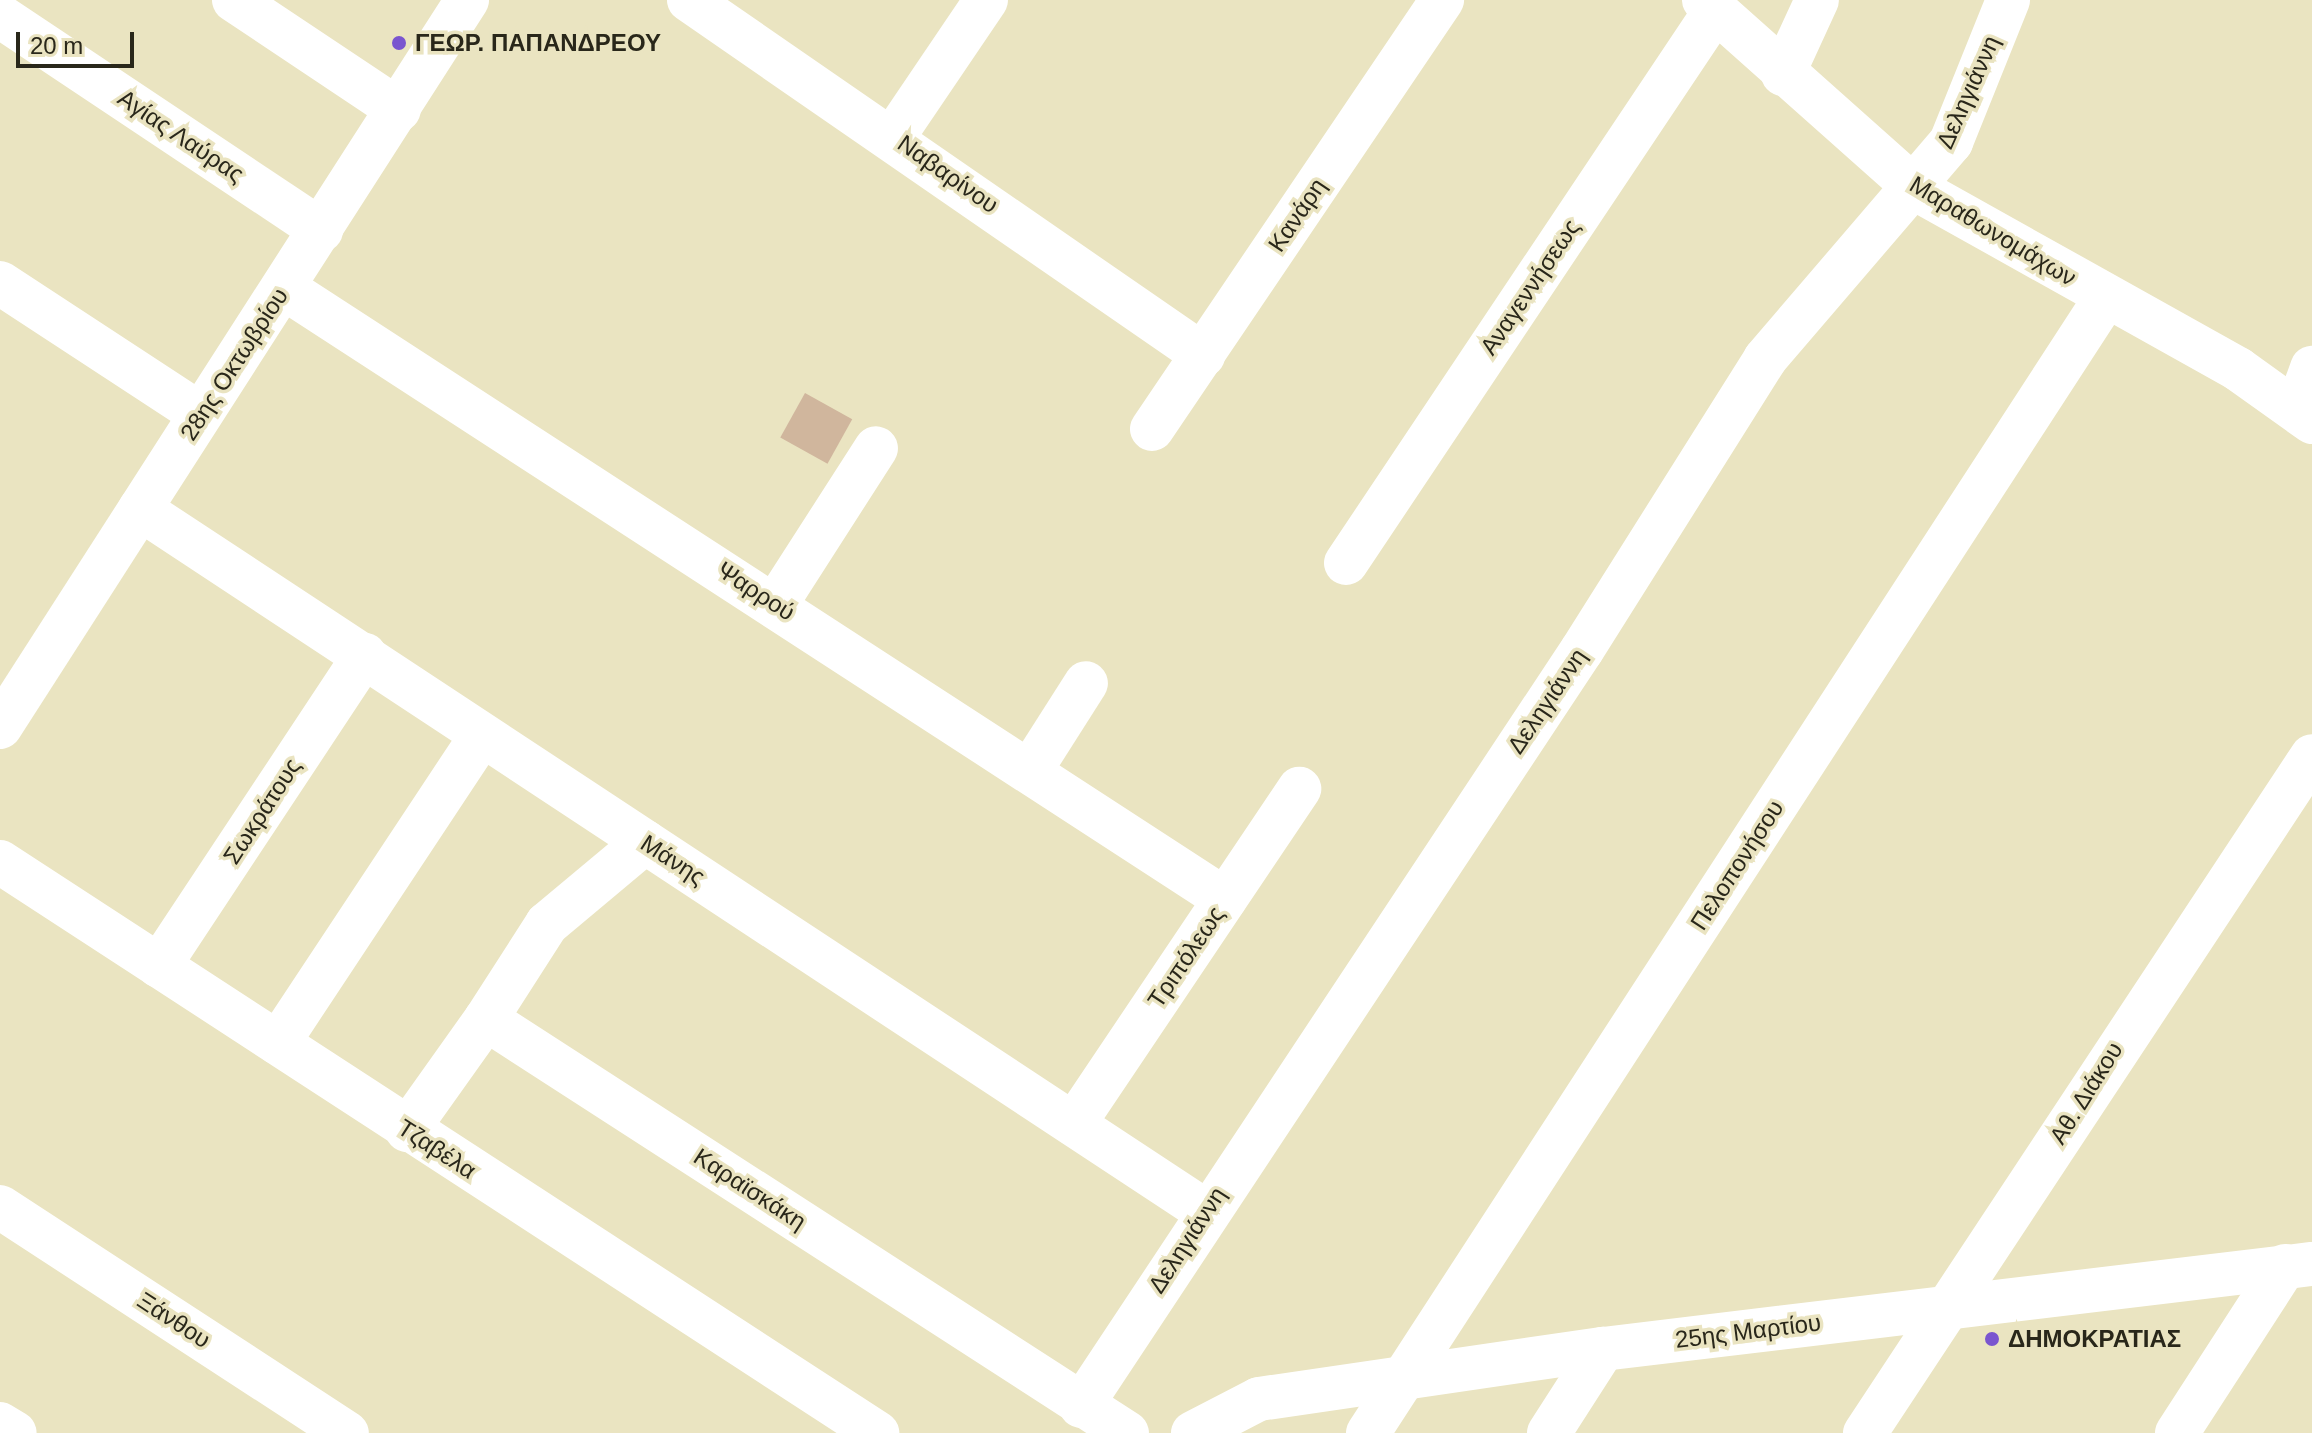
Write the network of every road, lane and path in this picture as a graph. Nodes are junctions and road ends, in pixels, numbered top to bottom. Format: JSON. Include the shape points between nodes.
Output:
{"nodes":[{"id":1,"x":234,"y":0,"type":"edge"},
{"id":2,"x":467,"y":0,"type":"edge"},
{"id":3,"x":689,"y":0,"type":"edge"},
{"id":4,"x":986,"y":0,"type":"edge"},
{"id":5,"x":1442,"y":0,"type":"edge"},
{"id":6,"x":1817,"y":0,"type":"edge"},
{"id":7,"x":2008,"y":0,"type":"edge"},
{"id":8,"x":1710,"y":6,"type":"edge"},
{"id":9,"x":0,"y":16,"type":"edge"},
{"id":10,"x":1783,"y":74,"type":"junction"},
{"id":11,"x":399,"y":110,"type":"junction"},
{"id":12,"x":894,"y":136,"type":"junction"},
{"id":13,"x":1916,"y":189,"type":"junction"},
{"id":14,"x":321,"y":230,"type":"junction"},
{"id":15,"x":0,"y":283,"type":"edge"},
{"id":16,"x":284,"y":288,"type":"junction"},
{"id":17,"x":2106,"y":297,"type":"junction"},
{"id":18,"x":1203,"y":355,"type":"junction"},
{"id":19,"x":2312,"y":368,"type":"edge"},
{"id":20,"x":200,"y":414,"type":"junction"},
{"id":21,"x":2304,"y":416,"type":"edge"},
{"id":22,"x":1152,"y":429,"type":"dead end"},
{"id":23,"x":876,"y":448,"type":"dead end"},
{"id":24,"x":140,"y":509,"type":"junction"},
{"id":25,"x":1346,"y":563,"type":"dead end"},
{"id":26,"x":776,"y":604,"type":"junction"},
{"id":27,"x":365,"y":655,"type":"junction"},
{"id":28,"x":1086,"y":683,"type":"dead end"},
{"id":29,"x":0,"y":727,"type":"edge"},
{"id":30,"x":482,"y":735,"type":"junction"},
{"id":31,"x":2312,"y":756,"type":"edge"},
{"id":32,"x":1030,"y":771,"type":"junction"},
{"id":33,"x":1299,"y":789,"type":"dead end"},
{"id":34,"x":645,"y":842,"type":"junction"},
{"id":35,"x":0,"y":862,"type":"edge"},
{"id":36,"x":1225,"y":899,"type":"junction"},
{"id":37,"x":159,"y":966,"type":"junction"},
{"id":38,"x":486,"y":1019,"type":"junction"},
{"id":39,"x":278,"y":1043,"type":"junction"},
{"id":40,"x":1074,"y":1124,"type":"junction"},
{"id":41,"x":407,"y":1130,"type":"junction"},
{"id":42,"x":0,"y":1207,"type":"edge"},
{"id":43,"x":1205,"y":1211,"type":"junction"},
{"id":44,"x":2298,"y":1265,"type":"edge"},
{"id":45,"x":1952,"y":1307,"type":"junction"},
{"id":46,"x":1603,"y":1349,"type":"junction"},
{"id":47,"x":1405,"y":1378,"type":"junction"},
{"id":48,"x":1081,"y":1406,"type":"junction"},
{"id":49,"x":0,"y":1424,"type":"edge"},
{"id":50,"x":15,"y":1433,"type":"edge"},
{"id":51,"x":347,"y":1433,"type":"edge"},
{"id":52,"x":877,"y":1433,"type":"edge"},
{"id":53,"x":1127,"y":1433,"type":"edge"},
{"id":54,"x":1193,"y":1433,"type":"edge"},
{"id":55,"x":1368,"y":1433,"type":"edge"},
{"id":56,"x":1549,"y":1433,"type":"edge"},
{"id":57,"x":1865,"y":1433,"type":"edge"},
{"id":58,"x":2177,"y":1433,"type":"edge"}],
"edges":[{"from":1,"to":11,"type":"street"},
{"from":2,"to":11,"type":"street","name":"28ης Οκτωβρίου"},
{"from":3,"to":12,"type":"street","name":"Ναβαρίνου"},
{"from":4,"to":12,"type":"street"},
{"from":5,"to":18,"type":"street","name":"Κανάρη"},
{"from":6,"to":10,"type":"street"},
{"from":7,"to":13,"type":"street","name":"Δεληγιάννη","via":[[1951,142]]},
{"from":8,"to":10,"type":"street","name":"Μαραθωνομάχων"},
{"from":8,"to":25,"type":"street","name":"Αναγεννήσεως"},
{"from":9,"to":14,"type":"street","name":"Αγίας Λαύρας"},
{"from":10,"to":13,"type":"street","name":"Μαραθωνομάχων"},
{"from":11,"to":14,"type":"street","name":"28ης Οκτωβρίου"},
{"from":12,"to":18,"type":"street","name":"Ναβαρίνου"},
{"from":13,"to":17,"type":"street","name":"Μαραθωνομάχων"},
{"from":13,"to":43,"type":"street","name":"Δεληγιάννη","via":[[1765,359],[1582,650]]},
{"from":14,"to":16,"type":"street","name":"28ης Οκτωβρίου"},
{"from":15,"to":20,"type":"street"},
{"from":16,"to":20,"type":"street","name":"28ης Οκτωβρίου"},
{"from":16,"to":26,"type":"street","name":"Ψαρρού"},
{"from":17,"to":21,"type":"street","name":"Μαραθωνομάχων"},
{"from":17,"to":47,"type":"street","name":"Πελοπονήσου"},
{"from":18,"to":22,"type":"street","name":"Κανάρη"},
{"from":19,"to":21,"type":"street"},
{"from":20,"to":24,"type":"street","name":"28ης Οκτωβρίου"},
{"from":23,"to":26,"type":"street"},
{"from":24,"to":27,"type":"street","name":"Μάνης"},
{"from":24,"to":29,"type":"street","name":"28ης Οκτωβρίου"},
{"from":26,"to":32,"type":"street","name":"Ψαρρού"},
{"from":27,"to":30,"type":"street","name":"Μάνης"},
{"from":27,"to":37,"type":"street","name":"Σωκράτους"},
{"from":28,"to":32,"type":"street"},
{"from":30,"to":34,"type":"street","name":"Μάνης"},
{"from":30,"to":39,"type":"street"},
{"from":31,"to":45,"type":"street","name":"Αθ. Διάκου","via":[[2112,1052]]},
{"from":32,"to":36,"type":"street","name":"Ψαρρού"},
{"from":33,"to":36,"type":"street","name":"Τριπόλεως"},
{"from":34,"to":38,"type":"street","via":[[547,924]]},
{"from":34,"to":40,"type":"street","name":"Μάνης"},
{"from":35,"to":37,"type":"street","name":"Τζαβέλα"},
{"from":36,"to":40,"type":"street","name":"Τριπόλεως"},
{"from":37,"to":39,"type":"street","name":"Τζαβέλα"},
{"from":38,"to":41,"type":"street"},
{"from":38,"to":48,"type":"street","name":"Καραϊσκάκη"},
{"from":39,"to":41,"type":"street","name":"Τζαβέλα"},
{"from":40,"to":43,"type":"street","name":"Μάνης"},
{"from":41,"to":52,"type":"street","name":"Τζαβέλα"},
{"from":42,"to":51,"type":"street","name":"Ξάνθου"},
{"from":43,"to":48,"type":"street","name":"Δεληγιάννη"},
{"from":44,"to":45,"type":"street","name":"25ης Μαρτίου"},
{"from":44,"to":58,"type":"street"},
{"from":45,"to":46,"type":"street","name":"25ης Μαρτίου"},
{"from":45,"to":57,"type":"street","name":"Αθ. Διάκου"},
{"from":46,"to":47,"type":"street","name":"25ης Μαρτίου"},
{"from":46,"to":56,"type":"street"},
{"from":47,"to":54,"type":"street","name":"25ης Μαρτίου","via":[[1259,1399]]},
{"from":47,"to":55,"type":"street","name":"Πελοπονήσου"},
{"from":48,"to":53,"type":"street","name":"Καραϊσκάκη"},
{"from":49,"to":50,"type":"street"}]}
